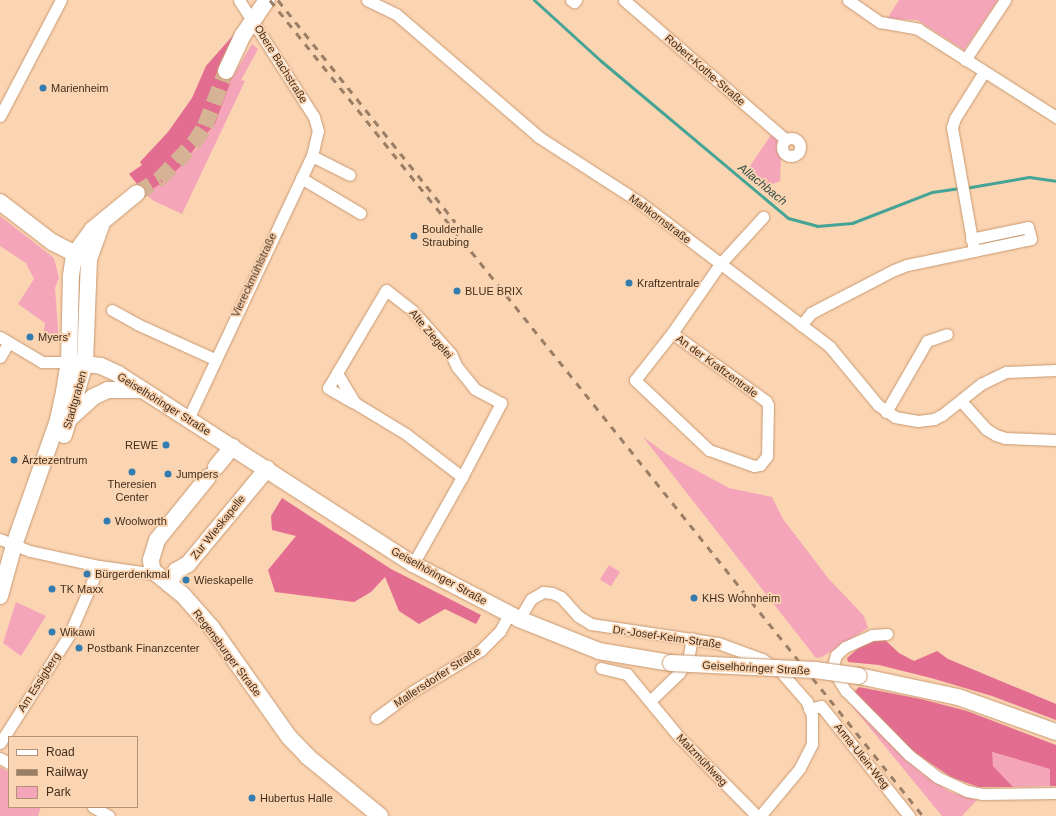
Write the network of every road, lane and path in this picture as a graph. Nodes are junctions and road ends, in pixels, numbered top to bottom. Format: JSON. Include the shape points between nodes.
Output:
{"nodes":[{"id":1,"x":61,"y":0,"type":"edge"},
{"id":2,"x":239,"y":0,"type":"edge"},
{"id":3,"x":267,"y":0,"type":"edge"},
{"id":4,"x":367,"y":0,"type":"edge"},
{"id":5,"x":624,"y":0,"type":"edge"},
{"id":6,"x":848,"y":0,"type":"edge"},
{"id":7,"x":1005,"y":0,"type":"edge"},
{"id":8,"x":253,"y":19,"type":"junction"},
{"id":9,"x":965,"y":60,"type":"junction"},
{"id":10,"x":226,"y":71,"type":"tunnel mouth"},
{"id":11,"x":984,"y":72,"type":"junction"},
{"id":12,"x":0,"y":116,"type":"edge"},
{"id":13,"x":1056,"y":117,"type":"edge"},
{"id":14,"x":318,"y":131,"type":"joint"},
{"id":15,"x":786,"y":140,"type":"dead end"},
{"id":16,"x":312,"y":156,"type":"junction"},
{"id":17,"x":350,"y":175,"type":"dead end"},
{"id":18,"x":301,"y":178,"type":"junction"},
{"id":19,"x":138,"y":193,"type":"tunnel mouth"},
{"id":20,"x":0,"y":202,"type":"edge"},
{"id":21,"x":360,"y":213,"type":"dead end"},
{"id":22,"x":763,"y":217,"type":"dead end"},
{"id":23,"x":1005,"y":232,"type":"junction"},
{"id":24,"x":971,"y":238,"type":"junction"},
{"id":25,"x":1007,"y":244,"type":"junction"},
{"id":26,"x":974,"y":251,"type":"junction"},
{"id":27,"x":81,"y":257,"type":"junction"},
{"id":28,"x":720,"y":264,"type":"junction"},
{"id":29,"x":112,"y":310,"type":"dead end"},
{"id":30,"x":801,"y":325,"type":"junction"},
{"id":31,"x":672,"y":333,"type":"junction"},
{"id":32,"x":947,"y":334,"type":"dead end"},
{"id":33,"x":4,"y":340,"type":"edge"},
{"id":34,"x":0,"y":358,"type":"edge"},
{"id":35,"x":214,"y":359,"type":"junction"},
{"id":36,"x":69,"y":362,"type":"junction"},
{"id":37,"x":85,"y":363,"type":"junction"},
{"id":38,"x":1056,"y":370,"type":"edge"},
{"id":39,"x":144,"y":391,"type":"junction"},
{"id":40,"x":961,"y":401,"type":"junction"},
{"id":41,"x":886,"y":412,"type":"junction"},
{"id":42,"x":69,"y":419,"type":"junction"},
{"id":43,"x":188,"y":419,"type":"junction"},
{"id":44,"x":1056,"y":440,"type":"edge"},
{"id":45,"x":232,"y":447,"type":"junction"},
{"id":46,"x":266,"y":469,"type":"junction"},
{"id":47,"x":462,"y":477,"type":"junction"},
{"id":48,"x":12,"y":544,"type":"edge"},
{"id":49,"x":413,"y":564,"type":"junction"},
{"id":50,"x":100,"y":566,"type":"junction"},
{"id":51,"x":155,"y":574,"type":"junction"},
{"id":52,"x":169,"y":584,"type":"junction"},
{"id":53,"x":0,"y":594,"type":"edge"},
{"id":54,"x":514,"y":617,"type":"junction"},
{"id":55,"x":888,"y":634,"type":"dead end"},
{"id":56,"x":692,"y":638,"type":"junction"},
{"id":57,"x":601,"y":668,"type":"dead end"},
{"id":58,"x":650,"y":701,"type":"junction"},
{"id":59,"x":809,"y":709,"type":"junction"},
{"id":60,"x":376,"y":718,"type":"dead end"},
{"id":61,"x":1056,"y":732,"type":"edge"},
{"id":62,"x":0,"y":743,"type":"edge"},
{"id":63,"x":1056,"y":792,"type":"edge"},
{"id":64,"x":94,"y":808,"type":"edge"},
{"id":65,"x":109,"y":816,"type":"edge"},
{"id":66,"x":380,"y":816,"type":"edge"},
{"id":67,"x":759,"y":816,"type":"edge"},
{"id":68,"x":909,"y":816,"type":"edge"}],
"edges":[{"from":1,"to":12,"type":"street"},
{"from":2,"to":8,"type":"street","name":"Obere Bachstraße"},
{"from":3,"to":8,"type":"main road"},
{"from":4,"to":28,"type":"street","name":"Mahkornstraße","via":[[396,14],[539,137],[638,201]]},
{"from":5,"to":15,"type":"street","name":"Robert-Kothe-Straße"},
{"from":6,"to":9,"type":"street","via":[[880,22],[918,29]]},
{"from":7,"to":9,"type":"street"},
{"from":8,"to":10,"type":"main road","via":[[236,47]]},
{"from":8,"to":14,"type":"street","name":"Obere Bachstraße","via":[[314,117]]},
{"from":9,"to":11,"type":"street"},
{"from":11,"to":13,"type":"street"},
{"from":11,"to":24,"type":"street","via":[[952,127]]},
{"from":14,"to":16,"type":"street","name":"Viereckmühlstraße"},
{"from":16,"to":17,"type":"street"},
{"from":16,"to":18,"type":"street","name":"Viereckmühlstraße"},
{"from":18,"to":21,"type":"street"},
{"from":18,"to":35,"type":"street","name":"Viereckmühlstraße"},
{"from":19,"to":27,"type":"main road","via":[[81,242]]},
{"from":20,"to":27,"type":"main road","via":[[52,242]]},
{"from":22,"to":28,"type":"street","name":"An der Kraftzentrale"},
{"from":23,"to":24,"type":"street"},
{"from":23,"to":25,"type":"street"},
{"from":23,"to":25,"type":"street","via":[[1028,227],[1031,239]]},
{"from":24,"to":26,"type":"street"},
{"from":25,"to":26,"type":"street"},
{"from":26,"to":30,"type":"street","via":[[894,270],[811,313]]},
{"from":27,"to":36,"type":"main road","name":"Stadtgraben","via":[[71,276]]},
{"from":27,"to":37,"type":"main road","name":"Stadtgraben"},
{"from":28,"to":30,"type":"street","name":"Mahkornstraße"},
{"from":28,"to":31,"type":"street","name":"An der Kraftzentrale"},
{"from":29,"to":35,"type":"street"},
{"from":30,"to":41,"type":"street","name":"Mahkornstraße","via":[[830,347]]},
{"from":31,"to":31,"type":"street","name":"An der Kraftzentrale","via":[[635,380],[708,450],[754,466],[764,463],[768,456],[766,401]]},
{"from":32,"to":41,"type":"street","via":[[927,341]]},
{"from":33,"to":34,"type":"street"},
{"from":33,"to":36,"type":"street","via":[[42,362]]},
{"from":35,"to":43,"type":"street","name":"Viereckmühlstraße"},
{"from":36,"to":37,"type":"main road","name":"Geiselhöringer Straße"},
{"from":36,"to":48,"type":"main road","name":"Stadtgraben","via":[[58,420]]},
{"from":37,"to":39,"type":"main road","name":"Geiselhöringer Straße","via":[[118,374]]},
{"from":37,"to":42,"type":"main road","name":"Stadtgraben"},
{"from":38,"to":40,"type":"street","via":[[1006,372],[980,384]]},
{"from":39,"to":42,"type":"main road","via":[[108,390],[86,402]]},
{"from":39,"to":43,"type":"main road","name":"Geiselhöringer Straße"},
{"from":40,"to":41,"type":"street","via":[[942,415],[926,420],[904,420]]},
{"from":40,"to":44,"type":"street","via":[[986,429],[996,435],[1005,438]]},
{"from":42,"to":48,"type":"main road","name":"Stadtgraben"},
{"from":43,"to":45,"type":"main road","name":"Geiselhöringer Straße"},
{"from":45,"to":46,"type":"main road","name":"Geiselhöringer Straße"},
{"from":45,"to":51,"type":"main road","via":[[157,540],[151,560]]},
{"from":46,"to":49,"type":"main road","name":"Geiselhöringer Straße"},
{"from":46,"to":52,"type":"main road","name":"Zur Wieskapelle","via":[[188,564],[176,571]]},
{"from":47,"to":47,"type":"street","name":"Alte Ziegelei","via":[[406,434],[355,403],[337,373],[386,290],[405,304],[451,354],[457,367],[475,389],[501,404]]},
{"from":47,"to":49,"type":"street","name":"Alte Ziegelei"},
{"from":48,"to":50,"type":"street"},
{"from":48,"to":53,"type":"main road"},
{"from":49,"to":54,"type":"main road","name":"Geiselhöringer Straße"},
{"from":50,"to":51,"type":"street"},
{"from":50,"to":62,"type":"street","name":"Am Essigberg","via":[[76,621]]},
{"from":51,"to":52,"type":"main road","name":"Regensburger Straße"},
{"from":52,"to":66,"type":"main road","name":"Regensburger Straße","via":[[182,594],[212,628],[281,726],[304,753]]},
{"from":54,"to":56,"type":"street","name":"Dr.-Josef-Keim-Straße","via":[[543,592],[552,593],[561,597],[578,616],[591,624]]},
{"from":54,"to":60,"type":"street","name":"Mallersdorfer Straße","via":[[488,644],[410,693]]},
{"from":54,"to":61,"type":"main road","name":"Geiselhöringer Straße","bridge":true,"via":[[599,651],[671,663],[815,670],[859,676],[958,698]]},
{"from":55,"to":63,"type":"street","via":[[872,635],[845,647],[836,655],[832,669],[846,691],[910,755],[937,777],[967,791],[982,794]]},
{"from":56,"to":58,"type":"street","via":[[688,660]]},
{"from":56,"to":59,"type":"street","name":"Dr.-Josef-Keim-Straße","via":[[740,650],[762,659],[795,686]]},
{"from":57,"to":58,"type":"street","name":"Malzmühlweg","via":[[627,674]]},
{"from":58,"to":67,"type":"street","name":"Malzmühlweg","via":[[680,738]]},
{"from":59,"to":67,"type":"street","name":"Dr.-Josef-Keim-Straße","via":[[814,730],[807,757],[792,780]]},
{"from":59,"to":68,"type":"street","name":"Anna-Ulein-Weg","via":[[821,706]]},
{"from":64,"to":65,"type":"street"}]}
